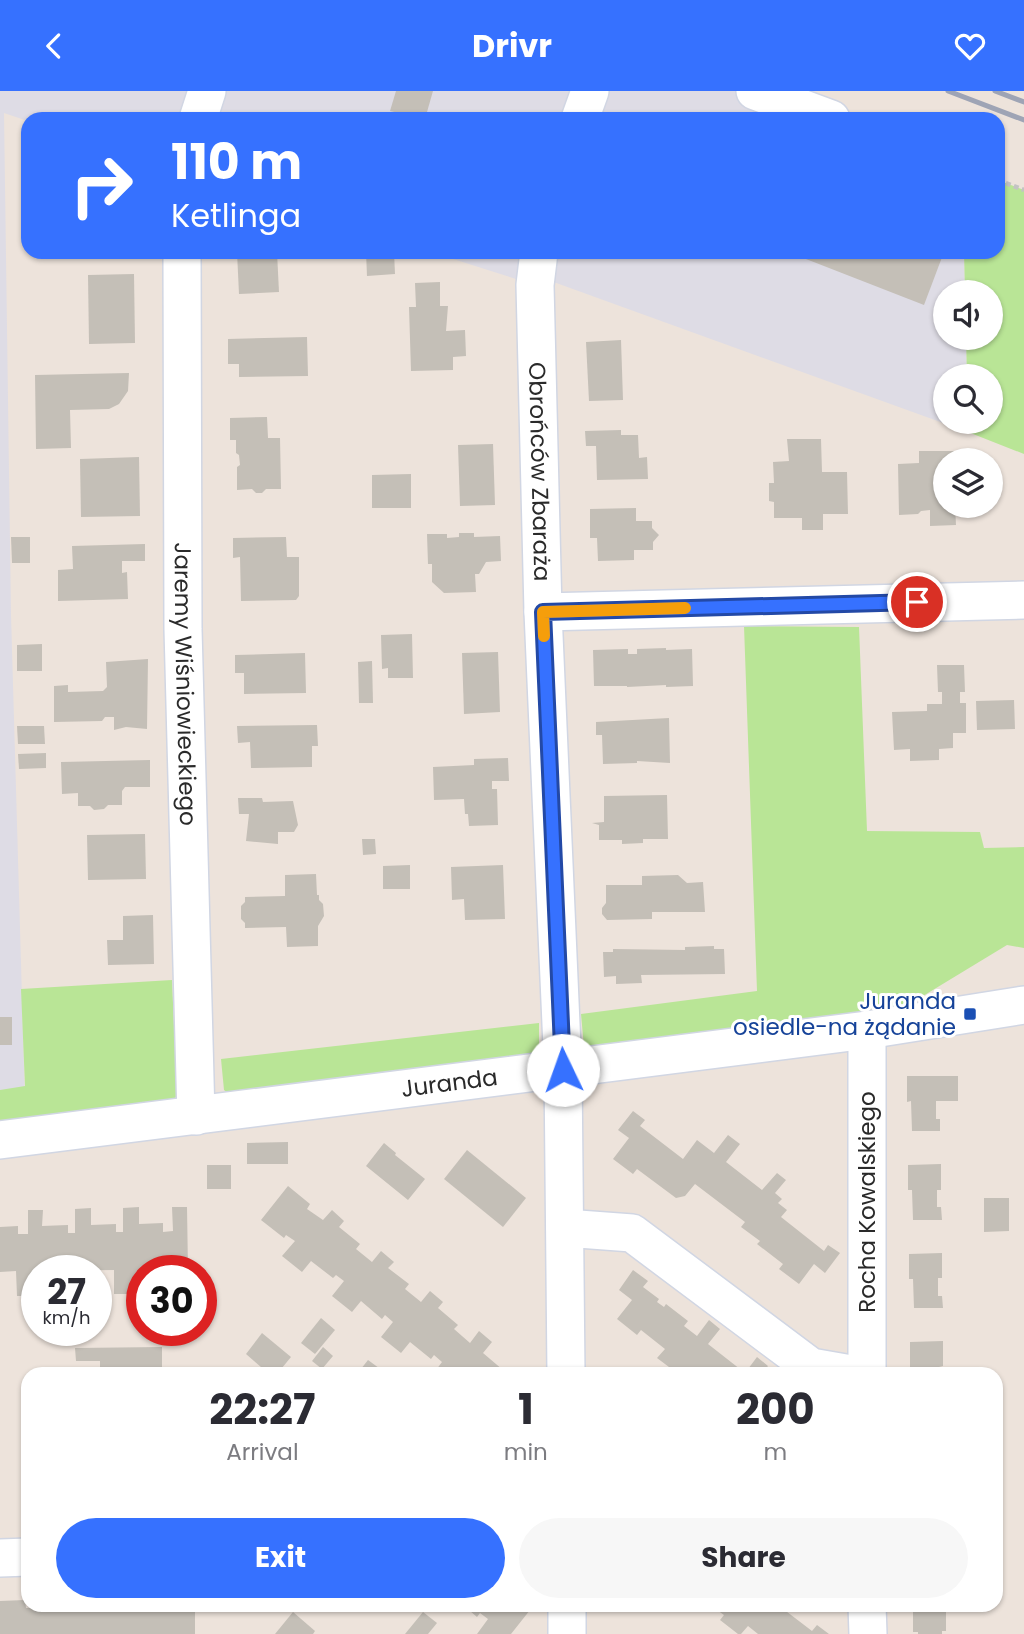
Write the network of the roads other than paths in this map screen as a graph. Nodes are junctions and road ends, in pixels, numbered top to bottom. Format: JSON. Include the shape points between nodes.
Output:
{"nodes":[{"id":1,"x":207,"y":91,"type":"edge"},
{"id":2,"x":590,"y":91,"type":"edge"},
{"id":3,"x":755,"y":91,"type":"edge"},
{"id":4,"x":200,"y":112,"type":"edge"},
{"id":5,"x":582,"y":112,"type":"edge"},
{"id":6,"x":812,"y":112,"type":"edge"},
{"id":7,"x":182,"y":259,"type":"edge"},
{"id":8,"x":538,"y":259,"type":"edge"},
{"id":9,"x":1024,"y":600,"type":"edge"},
{"id":10,"x":543,"y":612,"type":"junction"},
{"id":11,"x":1024,"y":1005,"type":"edge"},
{"id":12,"x":867,"y":1030,"type":"junction"},
{"id":13,"x":563,"y":1070,"type":"junction"},
{"id":14,"x":196,"y":1116,"type":"junction"},
{"id":15,"x":0,"y":1140,"type":"edge"},
{"id":16,"x":565,"y":1228,"type":"junction"},
{"id":17,"x":566,"y":1367,"type":"edge"},
{"id":18,"x":811,"y":1367,"type":"edge"},
{"id":19,"x":867,"y":1367,"type":"edge"},
{"id":20,"x":21,"y":1557,"type":"edge"},
{"id":21,"x":0,"y":1558,"type":"edge"},
{"id":22,"x":567,"y":1612,"type":"edge"},
{"id":23,"x":867,"y":1612,"type":"edge"},
{"id":24,"x":567,"y":1634,"type":"edge"},
{"id":25,"x":868,"y":1634,"type":"edge"}],
"edges":[{"from":1,"to":4,"type":"street"},
{"from":2,"to":5,"type":"street"},
{"from":3,"to":6,"type":"street"},
{"from":7,"to":14,"type":"street","name":"Jaremy Wiśniowieckiego","via":[[183,629]]},
{"from":8,"to":10,"type":"street","name":"Obrońców Zbaraża","via":[[535,285]]},
{"from":9,"to":10,"type":"street"},
{"from":10,"to":13,"type":"street","name":"Obrońców Zbaraża"},
{"from":11,"to":12,"type":"street","name":"Juranda"},
{"from":12,"to":13,"type":"street","name":"Juranda"},
{"from":12,"to":19,"type":"street","name":"Rocha Kowalskiego"},
{"from":13,"to":14,"type":"street","name":"Juranda"},
{"from":13,"to":16,"type":"street","name":"Obrońców Zbaraża"},
{"from":14,"to":15,"type":"street","name":"Juranda"},
{"from":16,"to":17,"type":"street","name":"Obrońców Zbaraża"},
{"from":16,"to":18,"type":"street","via":[[632,1233]]},
{"from":20,"to":21,"type":"street"},
{"from":22,"to":24,"type":"street"},
{"from":23,"to":25,"type":"street"}]}
